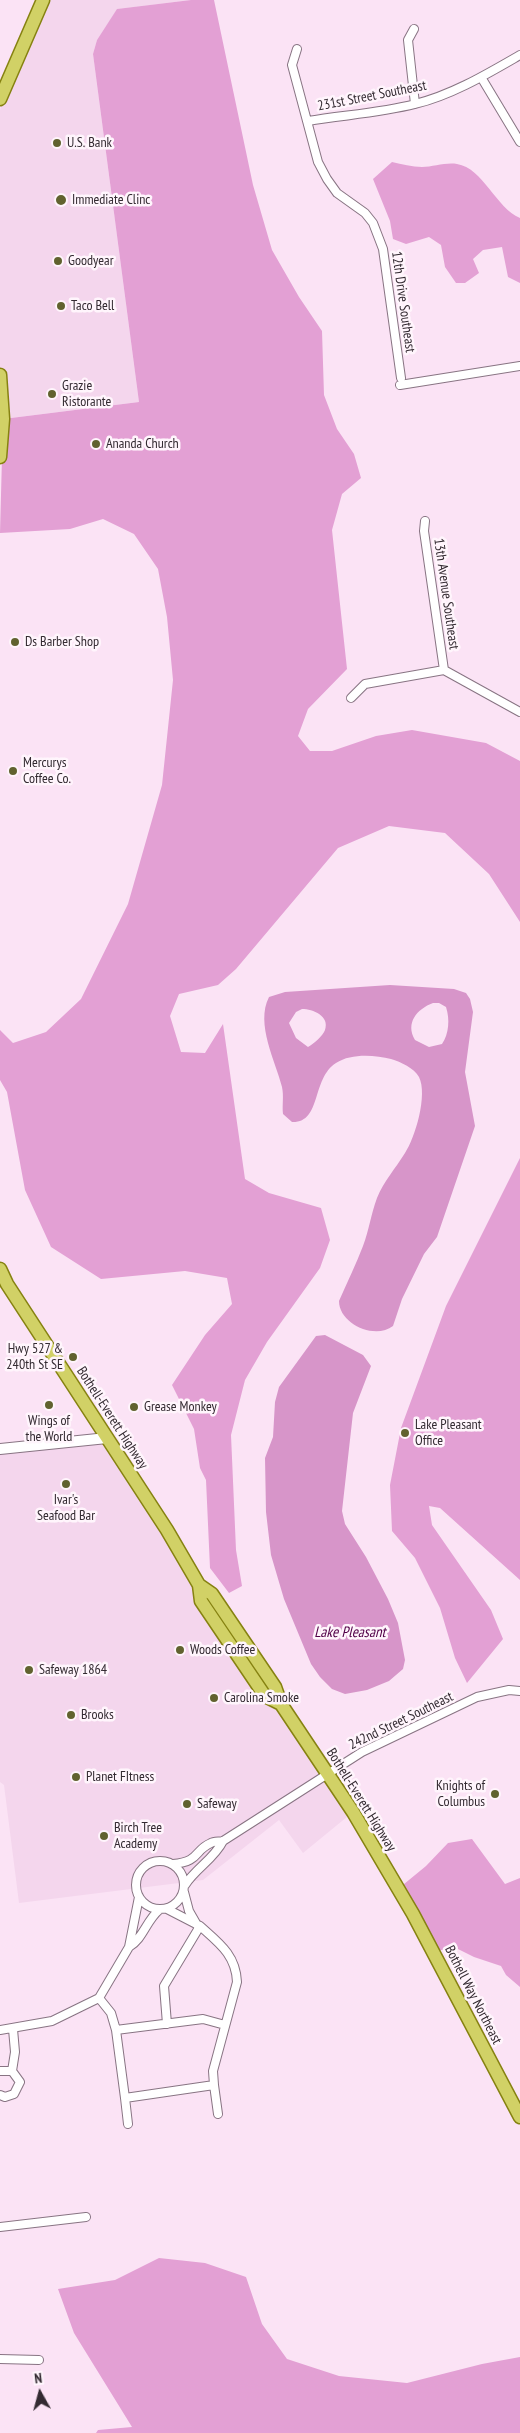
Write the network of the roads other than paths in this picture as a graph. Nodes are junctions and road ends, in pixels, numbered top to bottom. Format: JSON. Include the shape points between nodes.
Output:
{"nodes":[{"id":1,"x":43,"y":0,"type":"edge"},
{"id":2,"x":414,"y":29,"type":"dead end"},
{"id":3,"x":297,"y":49,"type":"dead end"},
{"id":4,"x":520,"y":55,"type":"edge"},
{"id":5,"x":482,"y":77,"type":"junction"},
{"id":6,"x":0,"y":99,"type":"edge"},
{"id":7,"x":415,"y":104,"type":"junction"},
{"id":8,"x":308,"y":121,"type":"junction"},
{"id":9,"x":520,"y":142,"type":"edge"},
{"id":10,"x":520,"y":366,"type":"edge"},
{"id":11,"x":0,"y":376,"type":"edge"},
{"id":12,"x":0,"y":457,"type":"edge"},
{"id":13,"x":425,"y":521,"type":"dead end"},
{"id":14,"x":444,"y":670,"type":"junction"},
{"id":15,"x":351,"y":698,"type":"dead end"},
{"id":16,"x":520,"y":712,"type":"edge"},
{"id":17,"x":0,"y":1269,"type":"edge"},
{"id":18,"x":107,"y":1438,"type":"junction"},
{"id":19,"x":0,"y":1449,"type":"edge"},
{"id":20,"x":520,"y":1691,"type":"edge"},
{"id":21,"x":327,"y":1773,"type":"junction"},
{"id":22,"x":223,"y":1841,"type":"junction"},
{"id":23,"x":174,"y":1864,"type":"junction"},
{"id":24,"x":184,"y":1889,"type":"junction"},
{"id":25,"x":139,"y":1897,"type":"junction"},
{"id":26,"x":163,"y":1909,"type":"junction"},
{"id":27,"x":413,"y":1914,"type":"joint"},
{"id":28,"x":199,"y":1926,"type":"junction"},
{"id":29,"x":129,"y":1947,"type":"junction"},
{"id":30,"x":99,"y":1998,"type":"junction"},
{"id":31,"x":167,"y":2024,"type":"junction"},
{"id":32,"x":226,"y":2025,"type":"junction"},
{"id":33,"x":13,"y":2029,"type":"junction"},
{"id":34,"x":0,"y":2030,"type":"edge"},
{"id":35,"x":116,"y":2030,"type":"junction"},
{"id":36,"x":0,"y":2071,"type":"edge"},
{"id":37,"x":12,"y":2071,"type":"junction"},
{"id":38,"x":214,"y":2085,"type":"junction"},
{"id":39,"x":0,"y":2095,"type":"edge"},
{"id":40,"x":125,"y":2098,"type":"junction"},
{"id":41,"x":519,"y":2112,"type":"edge"},
{"id":42,"x":218,"y":2114,"type":"dead end"},
{"id":43,"x":128,"y":2124,"type":"dead end"},
{"id":44,"x":86,"y":2217,"type":"dead end"},
{"id":45,"x":0,"y":2227,"type":"edge"},
{"id":46,"x":0,"y":2359,"type":"edge"},
{"id":47,"x":39,"y":2360,"type":"dead end"}],
"edges":[{"from":1,"to":6,"type":"main road"},
{"from":2,"to":7,"type":"street","via":[[408,40]]},
{"from":3,"to":8,"type":"street","name":"12th Drive Southeast","via":[[292,65]]},
{"from":4,"to":5,"type":"street","name":"231st Street Southeast"},
{"from":5,"to":7,"type":"street","name":"231st Street Southeast"},
{"from":5,"to":9,"type":"street"},
{"from":7,"to":8,"type":"street","name":"231st Street Southeast"},
{"from":8,"to":10,"type":"street","name":"12th Drive Southeast","via":[[318,162],[327,179],[337,192],[365,213],[373,223],[383,249],[400,382]]},
{"from":11,"to":12,"type":"main road"},
{"from":13,"to":14,"type":"street","name":"13th Avenue Southeast"},
{"from":14,"to":15,"type":"street","via":[[365,684]]},
{"from":14,"to":16,"type":"street"},
{"from":17,"to":18,"type":"main road","name":"Bothell-Everett Highway"},
{"from":18,"to":19,"type":"street"},
{"from":18,"to":21,"type":"main road","name":"Bothell-Everett Highway","via":[[199,1585],[201,1601],[265,1696],[281,1704]]},
{"from":20,"to":21,"type":"street","name":"242nd Street Southeast","via":[[494,1692],[477,1697],[362,1752]]},
{"from":21,"to":22,"type":"street","name":"242nd Street Southeast"},
{"from":21,"to":27,"type":"main road","name":"Bothell-Everett Highway"},
{"from":22,"to":23,"type":"street","name":"242nd Street Southeast","via":[[211,1842],[194,1859]]},
{"from":22,"to":24,"type":"street","name":"242nd Street Southeast","via":[[217,1854],[193,1873]]},
{"from":23,"to":24,"type":"street","via":[[183,1877]]},
{"from":23,"to":25,"type":"street","via":[[158,1861],[144,1867],[136,1881]]},
{"from":24,"to":26,"type":"street","via":[[174,1905]]},
{"from":24,"to":28,"type":"street","via":[[189,1911]]},
{"from":25,"to":26,"type":"street","via":[[151,1908]]},
{"from":25,"to":29,"type":"street"},
{"from":26,"to":28,"type":"street"},
{"from":26,"to":29,"type":"street","via":[[149,1919],[138,1942]]},
{"from":27,"to":41,"type":"main road","name":"Bothell Way Northeast"},
{"from":28,"to":31,"type":"street","via":[[164,1986]]},
{"from":28,"to":32,"type":"street","via":[[225,1948],[236,1970],[237,1982]]},
{"from":29,"to":30,"type":"street"},
{"from":30,"to":33,"type":"street","via":[[52,2021]]},
{"from":30,"to":35,"type":"street","via":[[111,2013]]},
{"from":31,"to":32,"type":"street","via":[[203,2019]]},
{"from":31,"to":35,"type":"street"},
{"from":32,"to":38,"type":"street","via":[[212,2072]]},
{"from":33,"to":34,"type":"street"},
{"from":33,"to":37,"type":"street","via":[[15,2052]]},
{"from":35,"to":40,"type":"street"},
{"from":36,"to":37,"type":"street"},
{"from":37,"to":39,"type":"street","via":[[20,2082],[17,2091],[10,2096]]},
{"from":38,"to":40,"type":"street"},
{"from":38,"to":42,"type":"street"},
{"from":40,"to":43,"type":"street"},
{"from":44,"to":45,"type":"street"},
{"from":46,"to":47,"type":"street"}]}
